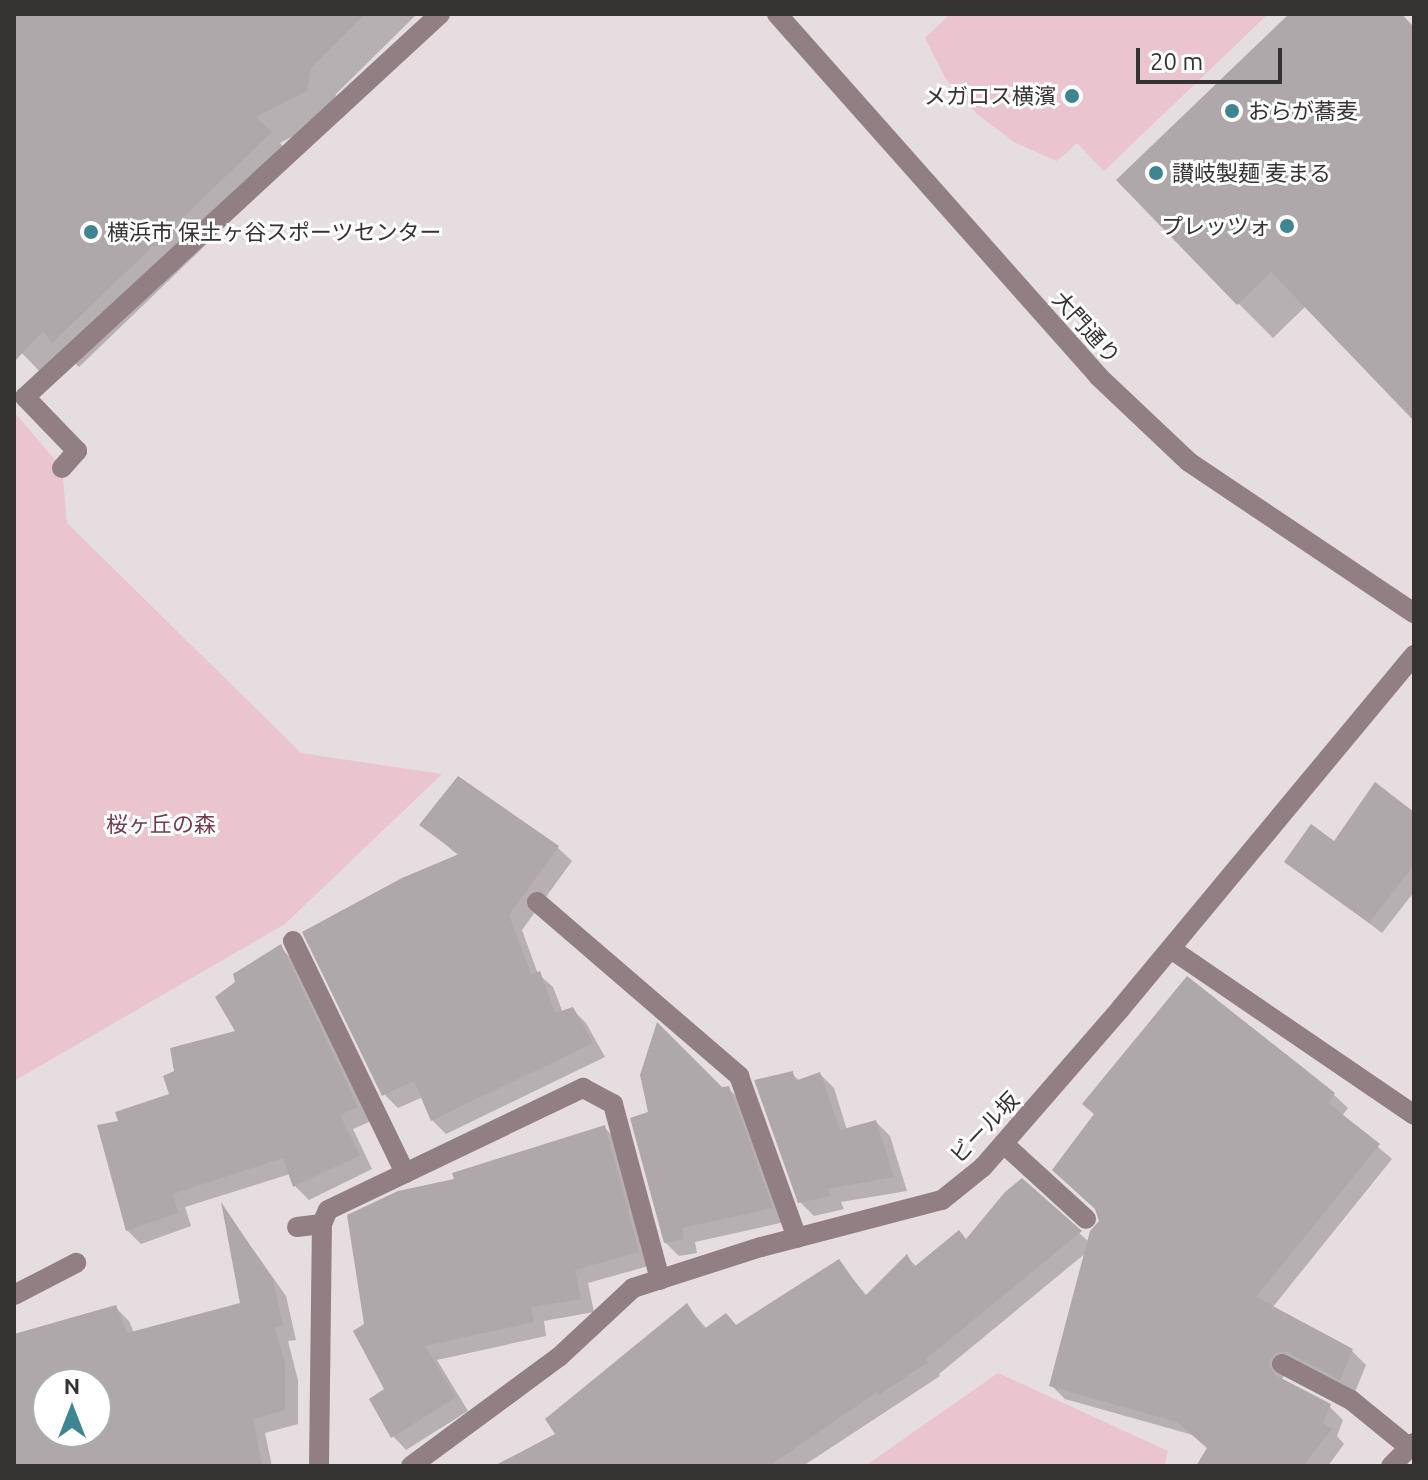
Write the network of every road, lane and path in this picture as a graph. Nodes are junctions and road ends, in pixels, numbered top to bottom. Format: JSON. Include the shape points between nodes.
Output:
{"nodes":[{"id":1,"x":440,"y":14,"type":"edge"},
{"id":2,"x":777,"y":14,"type":"edge"},
{"id":3,"x":62,"y":468,"type":"dead end"},
{"id":4,"x":1414,"y":613,"type":"edge"},
{"id":5,"x":1414,"y":655,"type":"edge"},
{"id":6,"x":537,"y":902,"type":"dead end"},
{"id":7,"x":293,"y":941,"type":"dead end"},
{"id":8,"x":1171,"y":949,"type":"junction"},
{"id":9,"x":1414,"y":1115,"type":"edge"},
{"id":10,"x":1004,"y":1144,"type":"junction"},
{"id":11,"x":405,"y":1173,"type":"junction"},
{"id":12,"x":1086,"y":1219,"type":"dead end"},
{"id":13,"x":322,"y":1224,"type":"junction"},
{"id":14,"x":297,"y":1227,"type":"dead end"},
{"id":15,"x":797,"y":1238,"type":"junction"},
{"id":16,"x":76,"y":1263,"type":"dead end"},
{"id":17,"x":660,"y":1280,"type":"junction"},
{"id":18,"x":14,"y":1295,"type":"edge"},
{"id":19,"x":1282,"y":1364,"type":"dead end"},
{"id":20,"x":1412,"y":1446,"type":"edge"},
{"id":21,"x":319,"y":1466,"type":"edge"},
{"id":22,"x":411,"y":1466,"type":"edge"},
{"id":23,"x":1391,"y":1466,"type":"edge"}],
"edges":[{"from":1,"to":3,"type":"street","via":[[25,397],[77,451]]},
{"from":2,"to":4,"type":"street","name":"大門通り","via":[[1109,387],[1189,462]]},
{"from":5,"to":8,"type":"street","name":"ビール坂"},
{"from":6,"to":15,"type":"street","via":[[739,1076]]},
{"from":7,"to":11,"type":"street"},
{"from":8,"to":9,"type":"street"},
{"from":8,"to":10,"type":"street","name":"ビール坂"},
{"from":10,"to":12,"type":"street"},
{"from":10,"to":15,"type":"street","name":"ビール坂","via":[[942,1200]]},
{"from":11,"to":13,"type":"street","via":[[328,1210]]},
{"from":11,"to":17,"type":"street","via":[[583,1088],[613,1104]]},
{"from":13,"to":14,"type":"street"},
{"from":13,"to":21,"type":"street"},
{"from":15,"to":17,"type":"street","name":"ビール坂"},
{"from":16,"to":18,"type":"street"},
{"from":17,"to":22,"type":"street","name":"ビール坂","via":[[633,1288],[559,1357]]},
{"from":19,"to":20,"type":"street","via":[[1351,1400]]},
{"from":20,"to":23,"type":"street"}]}
